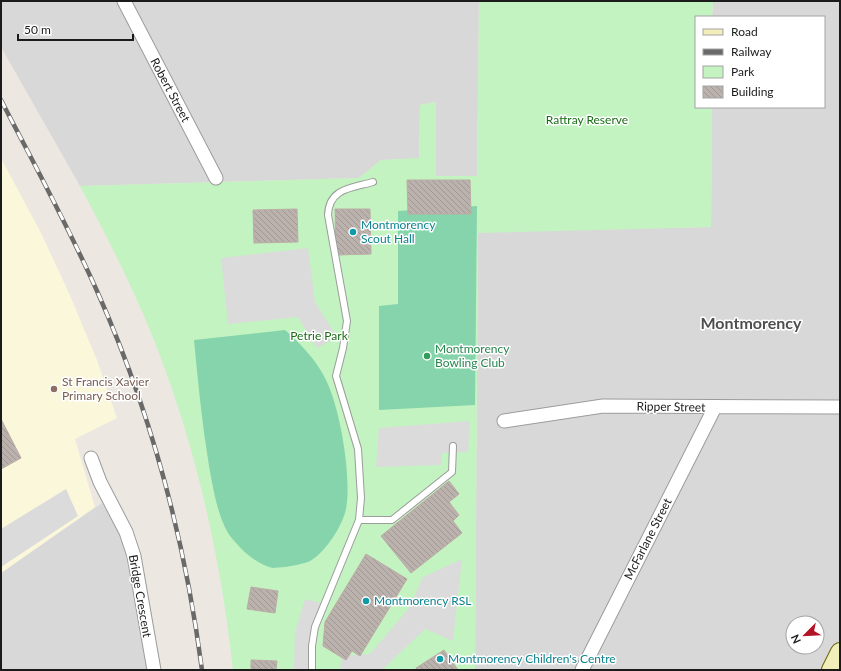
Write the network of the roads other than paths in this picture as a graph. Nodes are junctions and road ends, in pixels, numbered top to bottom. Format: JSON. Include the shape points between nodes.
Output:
{"nodes":[{"id":1,"x":124,"y":1,"type":"edge"},
{"id":2,"x":216,"y":178,"type":"dead end"},
{"id":3,"x":373,"y":182,"type":"dead end"},
{"id":4,"x":840,"y":407,"type":"edge"},
{"id":5,"x":715,"y":408,"type":"junction"},
{"id":6,"x":504,"y":421,"type":"dead end"},
{"id":7,"x":453,"y":446,"type":"dead end"},
{"id":8,"x":91,"y":458,"type":"dead end"},
{"id":9,"x":360,"y":520,"type":"junction"},
{"id":10,"x":840,"y":652,"type":"edge"},
{"id":11,"x":154,"y":670,"type":"edge"},
{"id":12,"x":312,"y":670,"type":"edge"},
{"id":13,"x":582,"y":670,"type":"edge"},
{"id":14,"x":831,"y":670,"type":"edge"}],
"edges":[{"from":1,"to":2,"type":"street","name":"Robert Street"},
{"from":3,"to":9,"type":"lane","via":[[343,191],[331,199],[328,206],[347,321],[336,376],[358,449]]},
{"from":4,"to":5,"type":"street","name":"Ripper Street"},
{"from":5,"to":6,"type":"street","name":"Ripper Street","via":[[603,406]]},
{"from":5,"to":13,"type":"street","name":"McFarlane Street"},
{"from":7,"to":9,"type":"lane","via":[[452,472],[392,520]]},
{"from":8,"to":11,"type":"street","name":"Bridge Crescent","via":[[100,482],[126,532],[134,556]]},
{"from":9,"to":12,"type":"lane","via":[[316,628],[312,646]]},
{"from":10,"to":14,"type":"street"}]}
